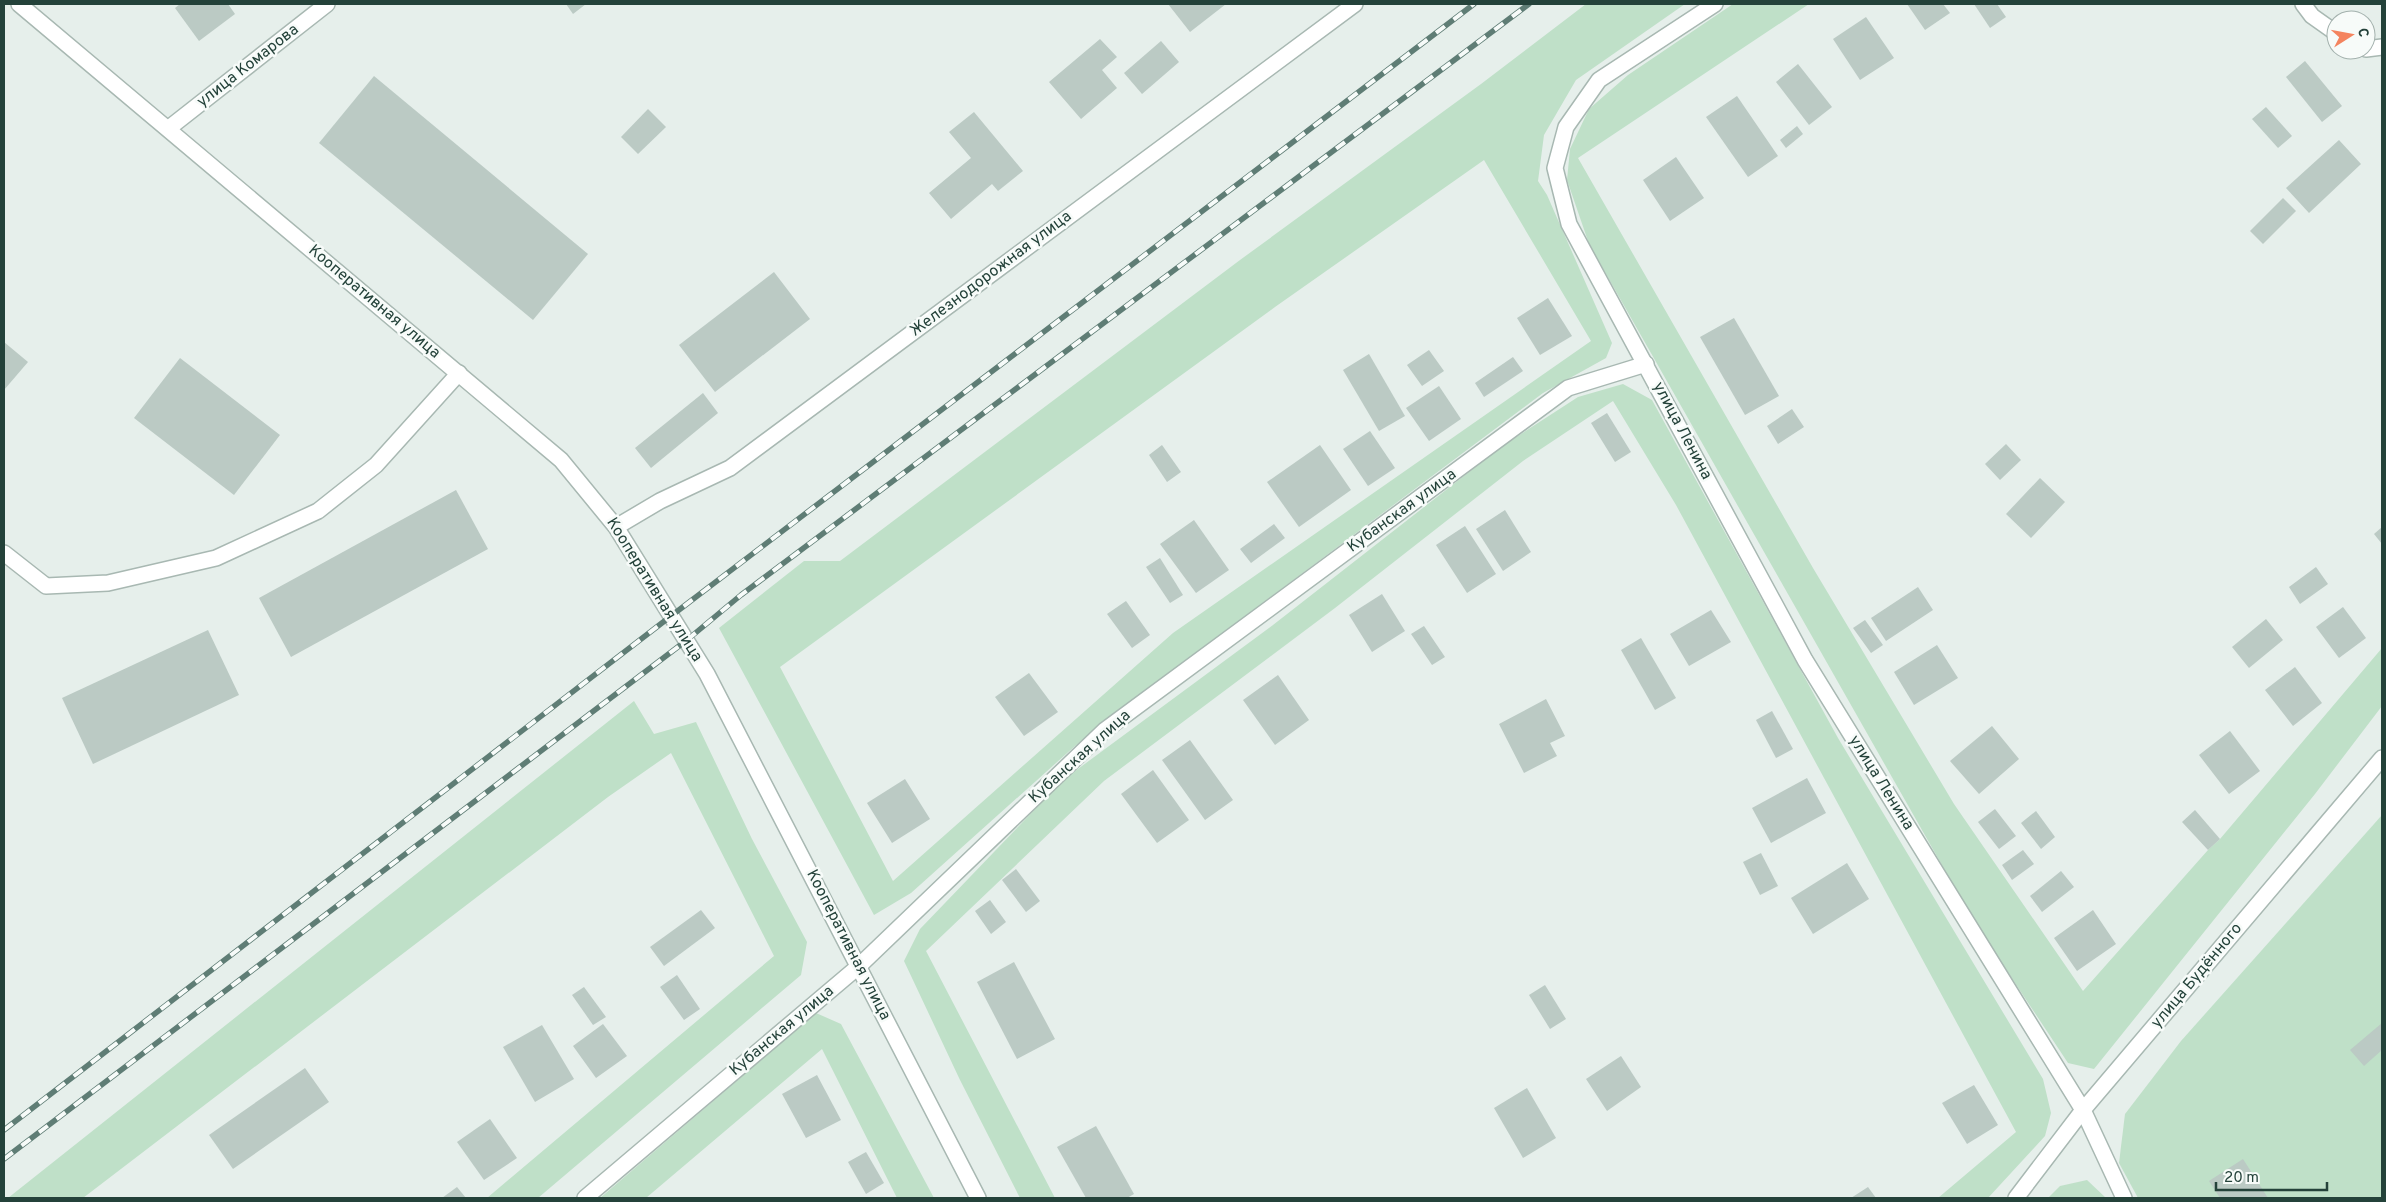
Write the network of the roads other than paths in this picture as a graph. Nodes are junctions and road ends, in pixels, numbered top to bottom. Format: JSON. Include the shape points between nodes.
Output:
{"nodes":[{"id":1,"x":19,"y":4,"type":"edge"},
{"id":2,"x":327,"y":4,"type":"edge"},
{"id":3,"x":1355,"y":4,"type":"edge"},
{"id":4,"x":1715,"y":4,"type":"edge"},
{"id":5,"x":2303,"y":4,"type":"edge"},
{"id":6,"x":2326,"y":26,"type":"edge"},
{"id":7,"x":169,"y":128,"type":"junction"},
{"id":8,"x":1646,"y":364,"type":"junction"},
{"id":9,"x":459,"y":373,"type":"junction"},
{"id":10,"x":616,"y":527,"type":"junction"},
{"id":11,"x":4,"y":553,"type":"edge"},
{"id":12,"x":2382,"y":758,"type":"edge"},
{"id":13,"x":859,"y":966,"type":"junction"},
{"id":14,"x":2083,"y":1110,"type":"junction"},
{"id":15,"x":585,"y":1198,"type":"edge"},
{"id":16,"x":978,"y":1198,"type":"edge"},
{"id":17,"x":2016,"y":1198,"type":"edge"},
{"id":18,"x":2124,"y":1198,"type":"edge"}],
"edges":[{"from":1,"to":7,"type":"street","name":"Кооперативная улица"},
{"from":2,"to":7,"type":"street","name":"улица Комарова"},
{"from":3,"to":10,"type":"street","name":"Железнодорожная улица","via":[[730,468],[660,501]]},
{"from":4,"to":8,"type":"street","via":[[1599,80],[1566,127],[1555,168],[1569,224]]},
{"from":5,"to":6,"type":"street"},
{"from":7,"to":9,"type":"street","name":"Кооперативная улица"},
{"from":8,"to":13,"type":"street","name":"Кубанская улица","via":[[1568,388],[1105,730]]},
{"from":8,"to":14,"type":"street","name":"улица Ленина","via":[[1805,660]]},
{"from":9,"to":10,"type":"street","name":"Кооперативная улица","via":[[561,460]]},
{"from":9,"to":11,"type":"street","via":[[376,465],[318,511],[216,558],[108,583],[46,586]]},
{"from":10,"to":13,"type":"street","name":"Кооперативная улица","via":[[707,674]]},
{"from":12,"to":14,"type":"street","name":"улица Будённого"},
{"from":13,"to":15,"type":"street","name":"Кубанская улица"},
{"from":13,"to":16,"type":"street","name":"Кооперативная улица"},
{"from":14,"to":17,"type":"street","name":"улица Будённого"},
{"from":14,"to":18,"type":"street","name":"улица Ленина"}]}
